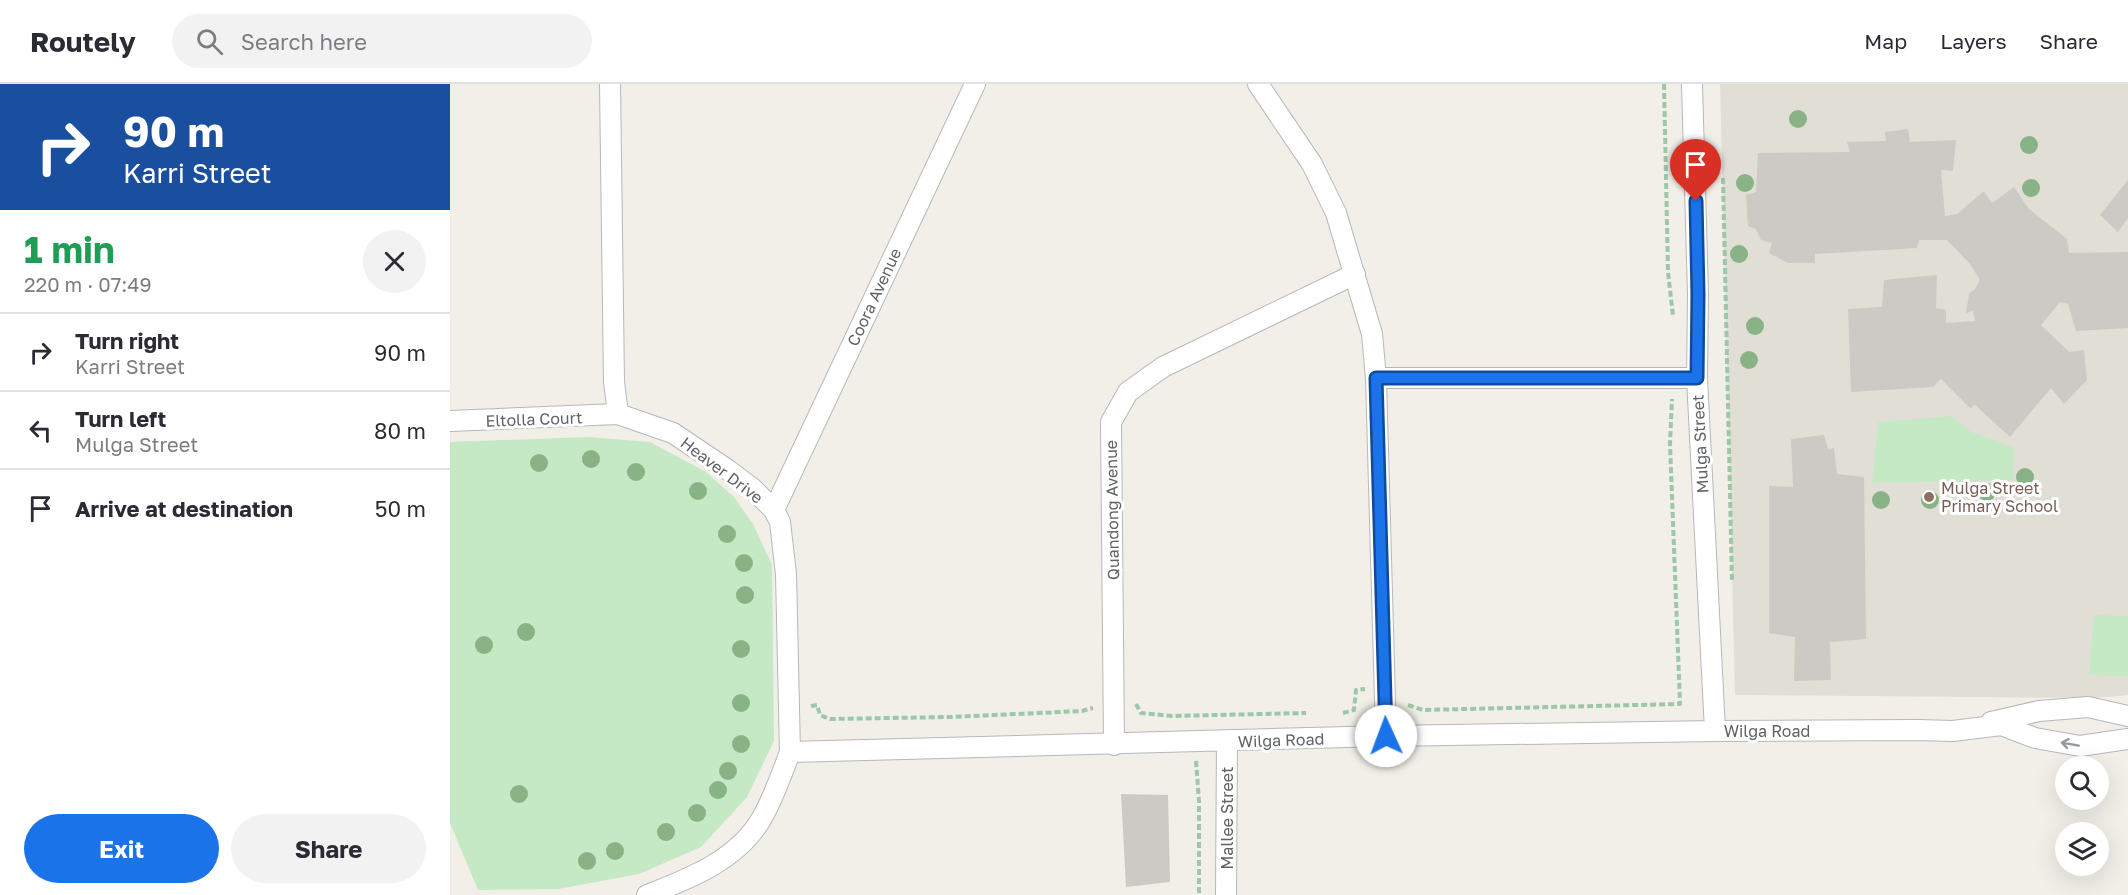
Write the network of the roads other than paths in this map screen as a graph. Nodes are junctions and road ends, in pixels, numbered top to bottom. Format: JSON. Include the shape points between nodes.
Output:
{"nodes":[{"id":1,"x":610,"y":84,"type":"edge"},
{"id":2,"x":975,"y":84,"type":"edge"},
{"id":3,"x":1258,"y":84,"type":"edge"},
{"id":4,"x":1692,"y":84,"type":"edge"},
{"id":5,"x":1355,"y":274,"type":"junction"},
{"id":6,"x":1376,"y":378,"type":"junction"},
{"id":7,"x":1697,"y":378,"type":"junction"},
{"id":8,"x":618,"y":414,"type":"junction"},
{"id":9,"x":450,"y":422,"type":"edge"},
{"id":10,"x":774,"y":510,"type":"junction"},
{"id":11,"x":2128,"y":716,"type":"edge"},
{"id":12,"x":1715,"y":731,"type":"junction"},
{"id":13,"x":1953,"y":731,"type":"junction"},
{"id":14,"x":1386,"y":736,"type":"junction"},
{"id":15,"x":2128,"y":739,"type":"edge"},
{"id":16,"x":1227,"y":742,"type":"junction"},
{"id":17,"x":1114,"y":744,"type":"junction"},
{"id":18,"x":790,"y":752,"type":"junction"},
{"id":19,"x":647,"y":895,"type":"edge"},
{"id":20,"x":1226,"y":895,"type":"edge"}],
"edges":[{"from":1,"to":8,"type":"street"},
{"from":2,"to":10,"type":"street","name":"Coora Avenue"},
{"from":3,"to":5,"type":"street","via":[[1312,164],[1336,213]]},
{"from":4,"to":7,"type":"street","name":"Mulga Street"},
{"from":5,"to":6,"type":"street","via":[[1372,334]]},
{"from":5,"to":17,"type":"street","name":"Quandong Avenue","via":[[1163,367],[1128,392],[1111,422]]},
{"from":6,"to":7,"type":"street"},
{"from":6,"to":14,"type":"street"},
{"from":7,"to":12,"type":"street","name":"Mulga Street"},
{"from":8,"to":9,"type":"street","name":"Eltolla Court"},
{"from":8,"to":10,"type":"street","name":"Heaver Drive","via":[[674,434],[752,488]]},
{"from":10,"to":18,"type":"street","name":"Heaver Drive","via":[[780,522],[786,574]]},
{"from":11,"to":13,"type":"street","via":[[2088,706],[2039,711]]},
{"from":12,"to":13,"type":"street","name":"Wilga Road"},
{"from":12,"to":14,"type":"street","name":"Wilga Road"},
{"from":15,"to":13,"type":"street","one_way":true,"via":[[2080,746],[2035,738],[2001,725]]},
{"from":14,"to":16,"type":"street","name":"Wilga Road"},
{"from":16,"to":17,"type":"street","name":"Wilga Road"},
{"from":16,"to":20,"type":"street","name":"Mallee Street"},
{"from":17,"to":18,"type":"street","name":"Wilga Road"},
{"from":18,"to":19,"type":"street","name":"Heaver Drive","via":[[762,818],[742,842],[710,867]]}]}
